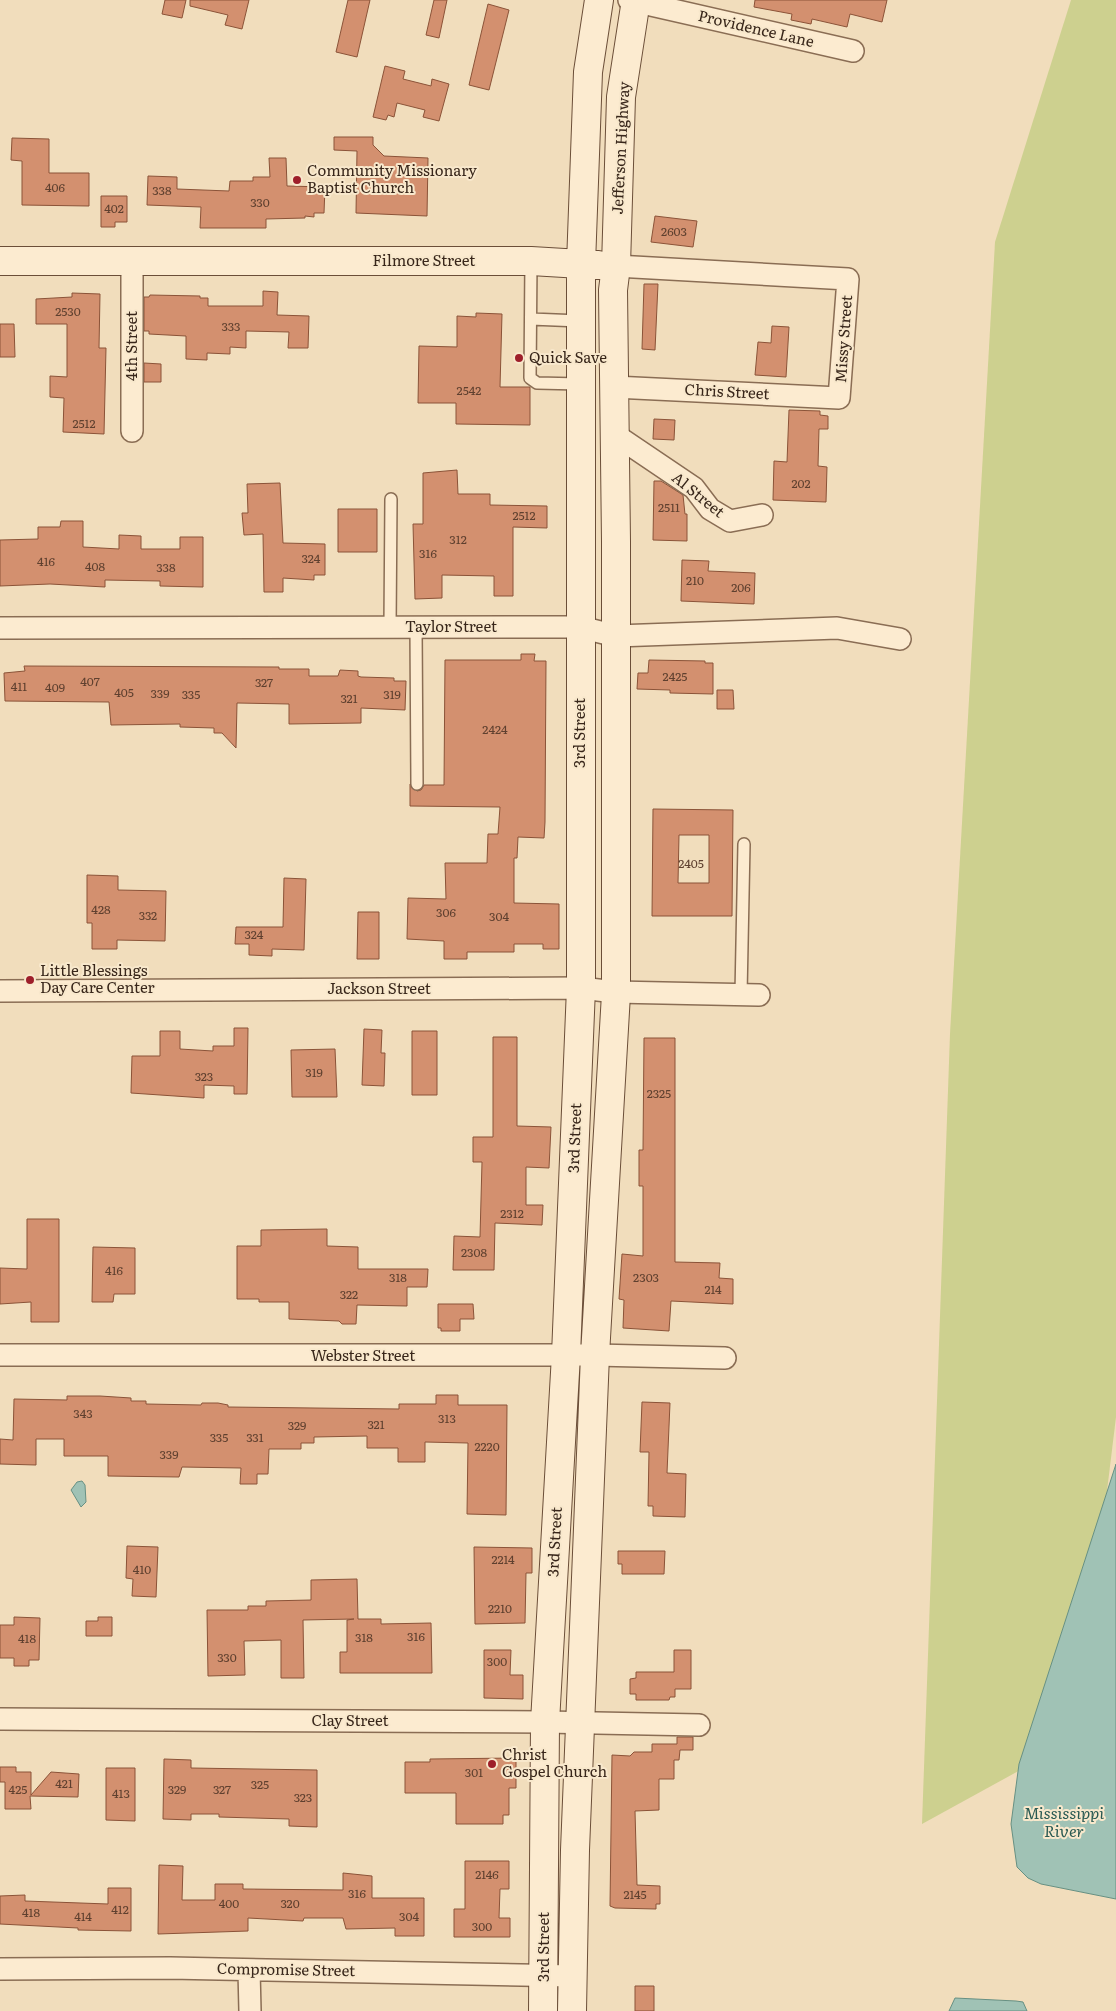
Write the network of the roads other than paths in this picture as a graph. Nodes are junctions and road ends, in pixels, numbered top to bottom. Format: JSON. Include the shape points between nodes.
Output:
{"nodes":[{"id":1,"x":599,"y":0,"type":"edge"},
{"id":2,"x":634,"y":0,"type":"edge"},
{"id":3,"x":853,"y":51,"type":"dead end"},
{"id":4,"x":0,"y":261,"type":"edge"},
{"id":5,"x":132,"y":261,"type":"junction"},
{"id":6,"x":531,"y":261,"type":"junction"},
{"id":7,"x":580,"y":264,"type":"junction"},
{"id":8,"x":616,"y":266,"type":"junction"},
{"id":9,"x":848,"y":279,"type":"joint"},
{"id":10,"x":531,"y":319,"type":"junction"},
{"id":11,"x":580,"y":321,"type":"junction"},
{"id":12,"x":580,"y":384,"type":"junction"},
{"id":13,"x":614,"y":387,"type":"junction"},
{"id":14,"x":840,"y":398,"type":"joint"},
{"id":15,"x":132,"y":431,"type":"dead end"},
{"id":16,"x":614,"y":434,"type":"junction"},
{"id":17,"x":391,"y":499,"type":"dead end"},
{"id":18,"x":762,"y":515,"type":"dead end"},
{"id":19,"x":416,"y":626,"type":"junction"},
{"id":20,"x":580,"y":626,"type":"junction"},
{"id":21,"x":390,"y":627,"type":"junction"},
{"id":22,"x":0,"y":628,"type":"edge"},
{"id":23,"x":616,"y":636,"type":"junction"},
{"id":24,"x":900,"y":639,"type":"dead end"},
{"id":25,"x":417,"y":784,"type":"dead end"},
{"id":26,"x":744,"y":844,"type":"dead end"},
{"id":27,"x":581,"y":988,"type":"junction"},
{"id":28,"x":0,"y":991,"type":"edge"},
{"id":29,"x":615,"y":992,"type":"junction"},
{"id":30,"x":750,"y":995,"type":"joint"},
{"id":31,"x":0,"y":1355,"type":"edge"},
{"id":32,"x":594,"y":1355,"type":"junction"},
{"id":33,"x":566,"y":1356,"type":"junction"},
{"id":34,"x":725,"y":1358,"type":"dead end"},
{"id":35,"x":0,"y":1719,"type":"edge"},
{"id":36,"x":546,"y":1722,"type":"junction"},
{"id":37,"x":580,"y":1724,"type":"junction"},
{"id":38,"x":699,"y":1725,"type":"dead end"},
{"id":39,"x":0,"y":1969,"type":"edge"},
{"id":40,"x":249,"y":1970,"type":"junction"},
{"id":41,"x":543,"y":1975,"type":"junction"},
{"id":42,"x":573,"y":1976,"type":"junction"},
{"id":43,"x":250,"y":2011,"type":"edge"},
{"id":44,"x":543,"y":2011,"type":"edge"},
{"id":45,"x":572,"y":2011,"type":"edge"}],
"edges":[{"from":1,"to":7,"type":"main road","via":[[588,72]]},
{"from":2,"to":3,"type":"street","name":"Providence Lane"},
{"from":2,"to":8,"type":"main road","name":"Jefferson Highway","via":[[620,97]]},
{"from":4,"to":5,"type":"main road","name":"Filmore Street"},
{"from":5,"to":6,"type":"main road","name":"Filmore Street"},
{"from":5,"to":15,"type":"street","name":"4th Street"},
{"from":6,"to":7,"type":"main road","name":"Filmore Street"},
{"from":6,"to":10,"type":"lane"},
{"from":7,"to":8,"type":"main road","name":"Filmore Street"},
{"from":7,"to":11,"type":"main road","name":"3rd Street"},
{"from":8,"to":9,"type":"street","name":"Filmore Street"},
{"from":8,"to":13,"type":"main road","name":"3rd Street","via":[[613,290]]},
{"from":9,"to":14,"type":"street","name":"Missy Street"},
{"from":10,"to":11,"type":"lane"},
{"from":10,"to":12,"type":"lane","via":[[530,378],[537,383]]},
{"from":11,"to":12,"type":"main road","name":"3rd Street"},
{"from":12,"to":20,"type":"main road","name":"3rd Street"},
{"from":13,"to":14,"type":"street","name":"Chris Street"},
{"from":13,"to":16,"type":"main road","name":"3rd Street"},
{"from":16,"to":18,"type":"street","name":"Al Street","via":[[694,488],[710,509],[730,521]]},
{"from":16,"to":23,"type":"main road","name":"3rd Street"},
{"from":17,"to":21,"type":"lane"},
{"from":19,"to":20,"type":"street","name":"Taylor Street"},
{"from":19,"to":21,"type":"street","name":"Taylor Street"},
{"from":19,"to":25,"type":"lane"},
{"from":20,"to":23,"type":"street","name":"Taylor Street"},
{"from":20,"to":27,"type":"main road","name":"3rd Street"},
{"from":21,"to":22,"type":"street","name":"Taylor Street"},
{"from":23,"to":24,"type":"street","name":"Taylor Street","via":[[836,628]]},
{"from":23,"to":29,"type":"main road","name":"3rd Street"},
{"from":26,"to":30,"type":"lane"},
{"from":27,"to":28,"type":"street","name":"Jackson Street"},
{"from":27,"to":29,"type":"street","name":"Jackson Street"},
{"from":27,"to":33,"type":"main road","name":"3rd Street"},
{"from":29,"to":30,"type":"street","name":"Jackson Street"},
{"from":29,"to":32,"type":"main road","name":"3rd Street"},
{"from":31,"to":33,"type":"street","name":"Webster Street"},
{"from":32,"to":33,"type":"street","name":"Webster Street"},
{"from":32,"to":34,"type":"street","name":"Webster Street"},
{"from":32,"to":37,"type":"main road","name":"3rd Street"},
{"from":33,"to":36,"type":"main road","name":"3rd Street"},
{"from":35,"to":36,"type":"street","name":"Clay Street"},
{"from":36,"to":37,"type":"street","name":"Clay Street"},
{"from":36,"to":41,"type":"main road","name":"3rd Street"},
{"from":37,"to":38,"type":"street","name":"Clay Street"},
{"from":37,"to":42,"type":"main road","name":"3rd Street"},
{"from":39,"to":40,"type":"street","name":"Compromise Street"},
{"from":40,"to":41,"type":"street","name":"Compromise Street"},
{"from":40,"to":43,"type":"street"},
{"from":41,"to":42,"type":"street","name":"Compromise Street"},
{"from":41,"to":44,"type":"main road","name":"3rd Street"},
{"from":42,"to":45,"type":"main road","name":"3rd Street"}]}
